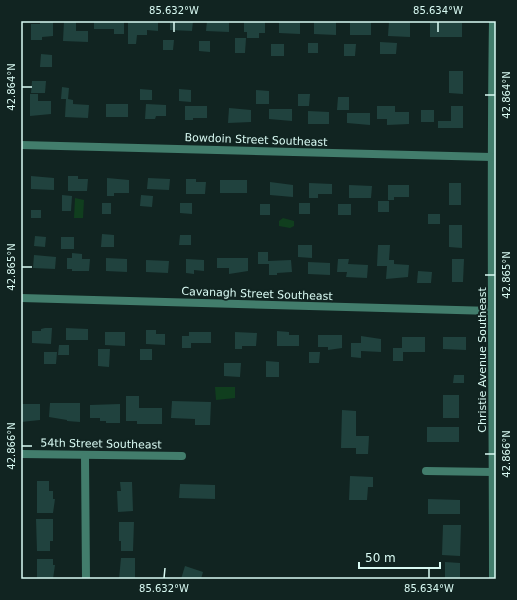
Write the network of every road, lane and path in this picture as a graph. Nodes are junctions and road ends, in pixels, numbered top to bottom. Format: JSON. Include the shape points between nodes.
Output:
{"nodes":[{"id":1,"x":493,"y":21,"type":"edge"},
{"id":2,"x":21,"y":145,"type":"edge"},
{"id":3,"x":491,"y":157,"type":"junction"},
{"id":4,"x":21,"y":298,"type":"edge"},
{"id":5,"x":493,"y":311,"type":"junction"},
{"id":6,"x":21,"y":454,"type":"edge"},
{"id":7,"x":85,"y":456,"type":"junction"},
{"id":8,"x":182,"y":456,"type":"dead end"},
{"id":9,"x":426,"y":471,"type":"dead end"},
{"id":10,"x":493,"y":472,"type":"junction"},
{"id":11,"x":86,"y":579,"type":"edge"},
{"id":12,"x":493,"y":579,"type":"edge"}],
"edges":[{"from":1,"to":3,"type":"street","name":"Christie Avenue Southeast"},
{"from":2,"to":3,"type":"street","name":"Bowdoin Street Southeast"},
{"from":3,"to":5,"type":"street","name":"Christie Avenue Southeast"},
{"from":4,"to":5,"type":"street","name":"Cavanagh Street Southeast"},
{"from":5,"to":10,"type":"street","name":"Christie Avenue Southeast"},
{"from":6,"to":7,"type":"street","name":"54th Street Southeast"},
{"from":7,"to":8,"type":"street","name":"54th Street Southeast"},
{"from":7,"to":11,"type":"street"},
{"from":9,"to":10,"type":"street"},
{"from":10,"to":12,"type":"street","name":"Christie Avenue Southeast"}]}
